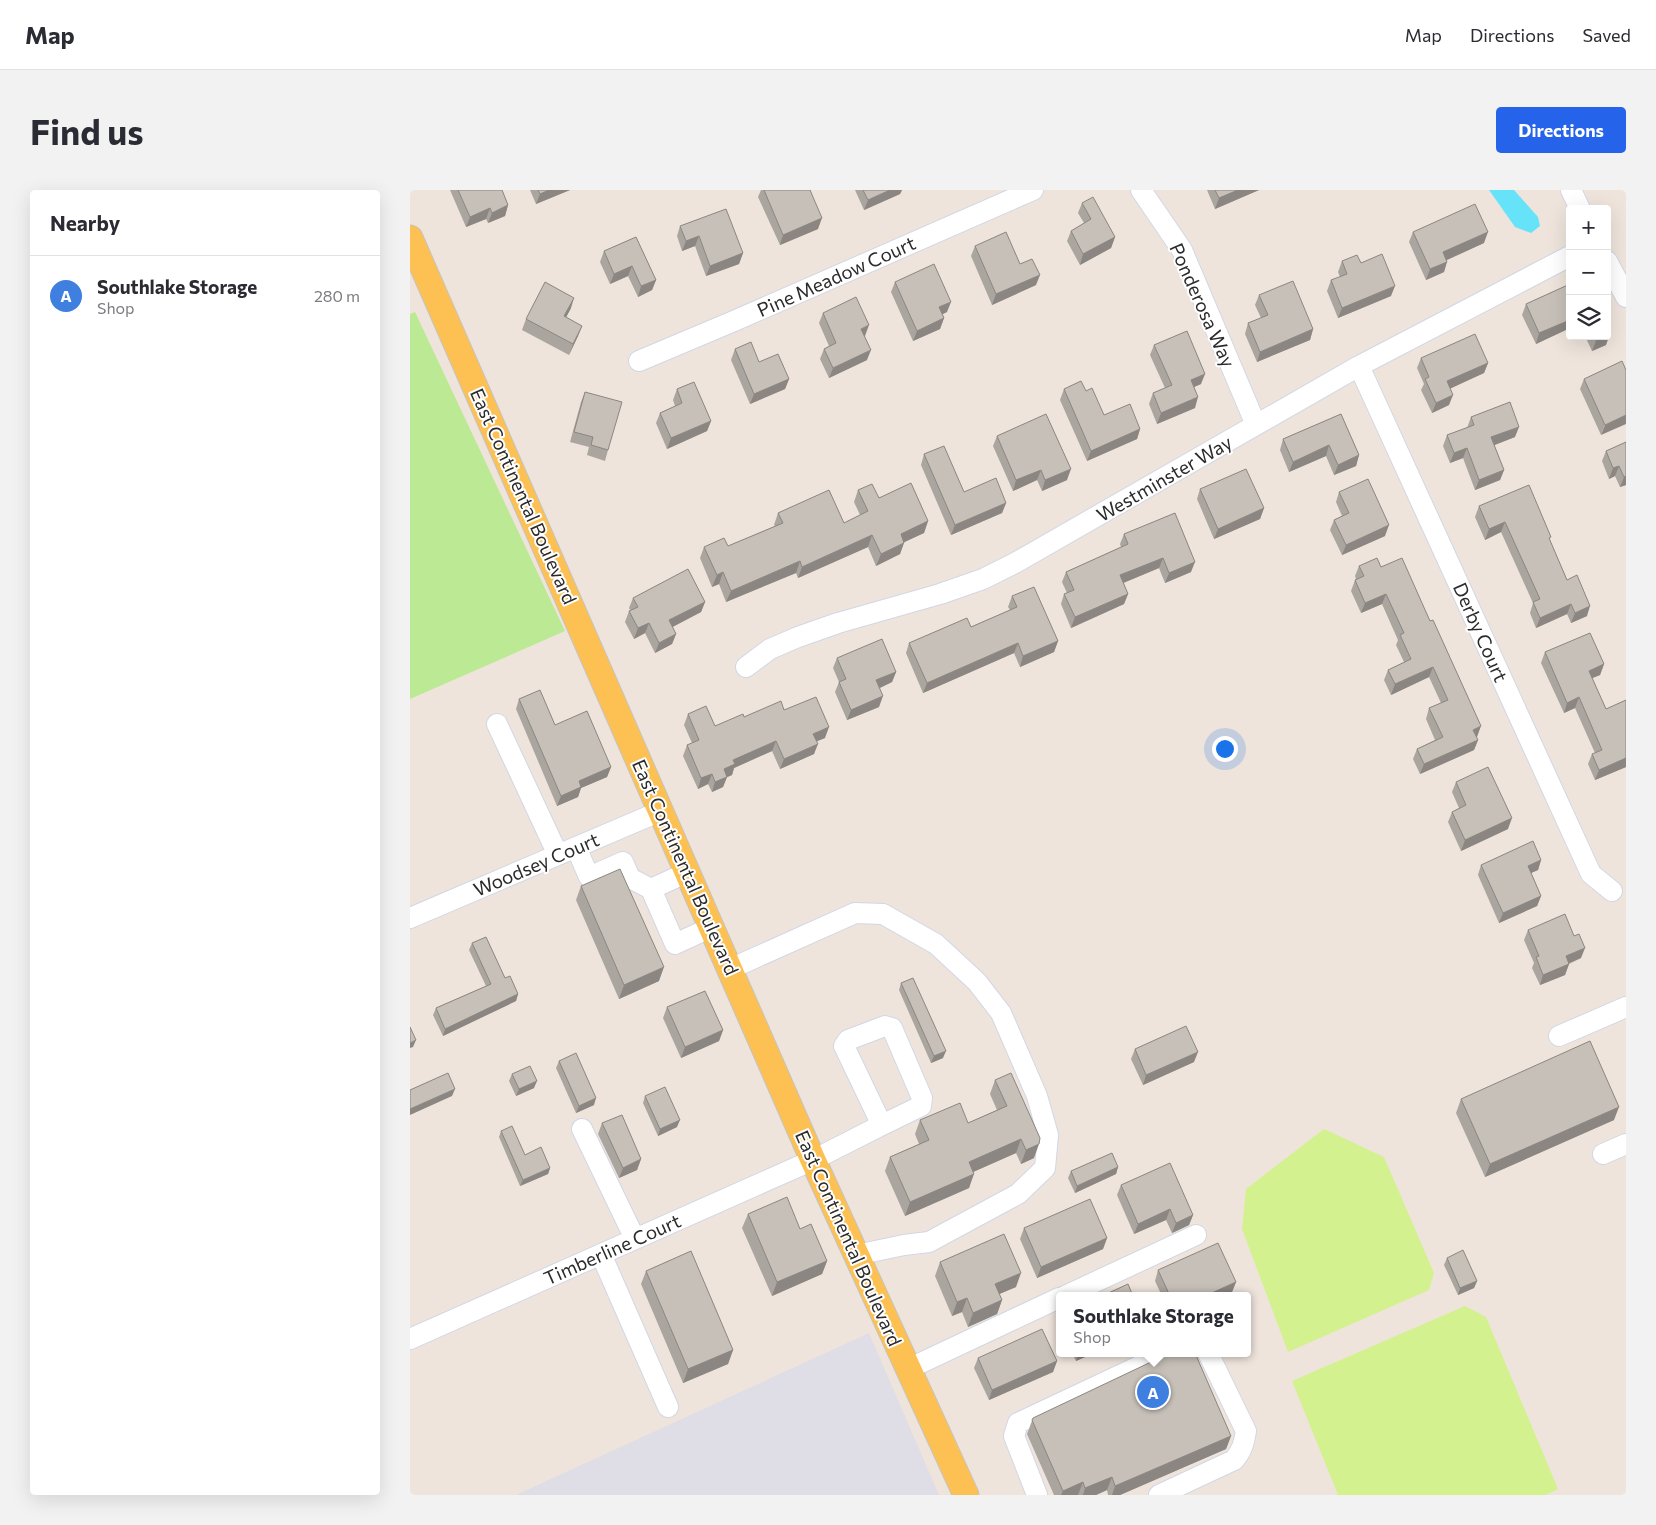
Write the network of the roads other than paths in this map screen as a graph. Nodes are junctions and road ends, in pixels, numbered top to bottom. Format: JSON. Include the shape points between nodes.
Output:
{"nodes":[{"id":1,"x":1034,"y":190,"type":"edge"},
{"id":2,"x":1141,"y":190,"type":"edge"},
{"id":3,"x":1571,"y":190,"type":"edge"},
{"id":4,"x":1578,"y":205,"type":"edge"},
{"id":5,"x":410,"y":238,"type":"edge"},
{"id":6,"x":1566,"y":258,"type":"edge"},
{"id":7,"x":1611,"y":269,"type":"edge"},
{"id":8,"x":1626,"y":297,"type":"edge"},
{"id":9,"x":639,"y":361,"type":"dead end"},
{"id":10,"x":1359,"y":366,"type":"junction"},
{"id":11,"x":1256,"y":425,"type":"junction"},
{"id":12,"x":746,"y":667,"type":"dead end"},
{"id":13,"x":498,"y":724,"type":"dead end"},
{"id":14,"x":662,"y":811,"type":"junction"},
{"id":15,"x":567,"y":851,"type":"junction"},
{"id":16,"x":688,"y":872,"type":"junction"},
{"id":17,"x":650,"y":889,"type":"junction"},
{"id":18,"x":1612,"y":891,"type":"dead end"},
{"id":19,"x":410,"y":918,"type":"edge"},
{"id":20,"x":712,"y":927,"type":"junction"},
{"id":21,"x":730,"y":969,"type":"junction"},
{"id":22,"x":1626,"y":1007,"type":"edge"},
{"id":23,"x":1558,"y":1036,"type":"dead end"},
{"id":24,"x":878,"y":1127,"type":"junction"},
{"id":25,"x":582,"y":1129,"type":"dead end"},
{"id":26,"x":1626,"y":1144,"type":"edge"},
{"id":27,"x":1603,"y":1154,"type":"dead end"},
{"id":28,"x":813,"y":1160,"type":"junction"},
{"id":29,"x":1196,"y":1235,"type":"dead end"},
{"id":30,"x":635,"y":1239,"type":"junction"},
{"id":31,"x":601,"y":1254,"type":"junction"},
{"id":32,"x":856,"y":1255,"type":"junction"},
{"id":33,"x":1074,"y":1292,"type":"edge"},
{"id":34,"x":1056,"y":1299,"type":"edge"},
{"id":35,"x":410,"y":1339,"type":"edge"},
{"id":36,"x":1159,"y":1357,"type":"edge"},
{"id":37,"x":1210,"y":1357,"type":"edge"},
{"id":38,"x":908,"y":1368,"type":"junction"},
{"id":39,"x":668,"y":1407,"type":"dead end"},
{"id":40,"x":966,"y":1495,"type":"edge"},
{"id":41,"x":1037,"y":1495,"type":"edge"},
{"id":42,"x":1159,"y":1495,"type":"edge"}],
"edges":[{"from":1,"to":9,"type":"street","name":"Pine Meadow Court"},
{"from":2,"to":11,"type":"street","name":"Ponderosa Way","via":[[1182,250]]},
{"from":3,"to":4,"type":"street"},
{"from":5,"to":14,"type":"main road","name":"East Continental Boulevard"},
{"from":6,"to":10,"type":"street","name":"Westminster Way"},
{"from":7,"to":8,"type":"street"},
{"from":10,"to":11,"type":"street","name":"Westminster Way"},
{"from":10,"to":18,"type":"street","name":"Derby Court","via":[[1591,874]]},
{"from":11,"to":12,"type":"street","name":"Westminster Way","via":[[999,571],[940,594],[838,622],[798,637],[770,649]]},
{"from":13,"to":15,"type":"street"},
{"from":14,"to":15,"type":"street","name":"Woodsey Court"},
{"from":14,"to":16,"type":"main road","name":"East Continental Boulevard"},
{"from":15,"to":17,"type":"street","via":[[589,877],[623,862],[630,878]]},
{"from":15,"to":19,"type":"street","name":"Woodsey Court"},
{"from":16,"to":17,"type":"street"},
{"from":16,"to":20,"type":"main road","name":"East Continental Boulevard"},
{"from":17,"to":20,"type":"street","via":[[675,944]]},
{"from":20,"to":21,"type":"main road","name":"East Continental Boulevard"},
{"from":21,"to":28,"type":"main road","name":"East Continental Boulevard"},
{"from":21,"to":32,"type":"street","via":[[855,913],[883,914],[936,944],[977,982],[1001,1014],[1020,1057],[1037,1096],[1048,1135],[1045,1168],[1018,1194],[929,1242]]},
{"from":22,"to":23,"type":"street"},
{"from":24,"to":24,"type":"street","name":"Timberline Court","via":[[878,1118],[844,1046],[848,1040],[885,1026],[892,1028],[922,1098],[921,1106]]},
{"from":24,"to":28,"type":"street","name":"Timberline Court"},
{"from":25,"to":30,"type":"street"},
{"from":26,"to":27,"type":"street"},
{"from":28,"to":30,"type":"street","name":"Timberline Court"},
{"from":28,"to":32,"type":"main road","name":"East Continental Boulevard"},
{"from":29,"to":33,"type":"street"},
{"from":30,"to":31,"type":"street","name":"Timberline Court"},
{"from":31,"to":35,"type":"street","name":"Timberline Court"},
{"from":31,"to":39,"type":"street"},
{"from":32,"to":38,"type":"main road","name":"East Continental Boulevard"},
{"from":34,"to":38,"type":"street"},
{"from":36,"to":41,"type":"street","via":[[1018,1423],[1014,1436]]},
{"from":37,"to":42,"type":"street","via":[[1246,1431],[1241,1453],[1234,1460]]},
{"from":38,"to":40,"type":"main road","name":"East Continental Boulevard"}]}
